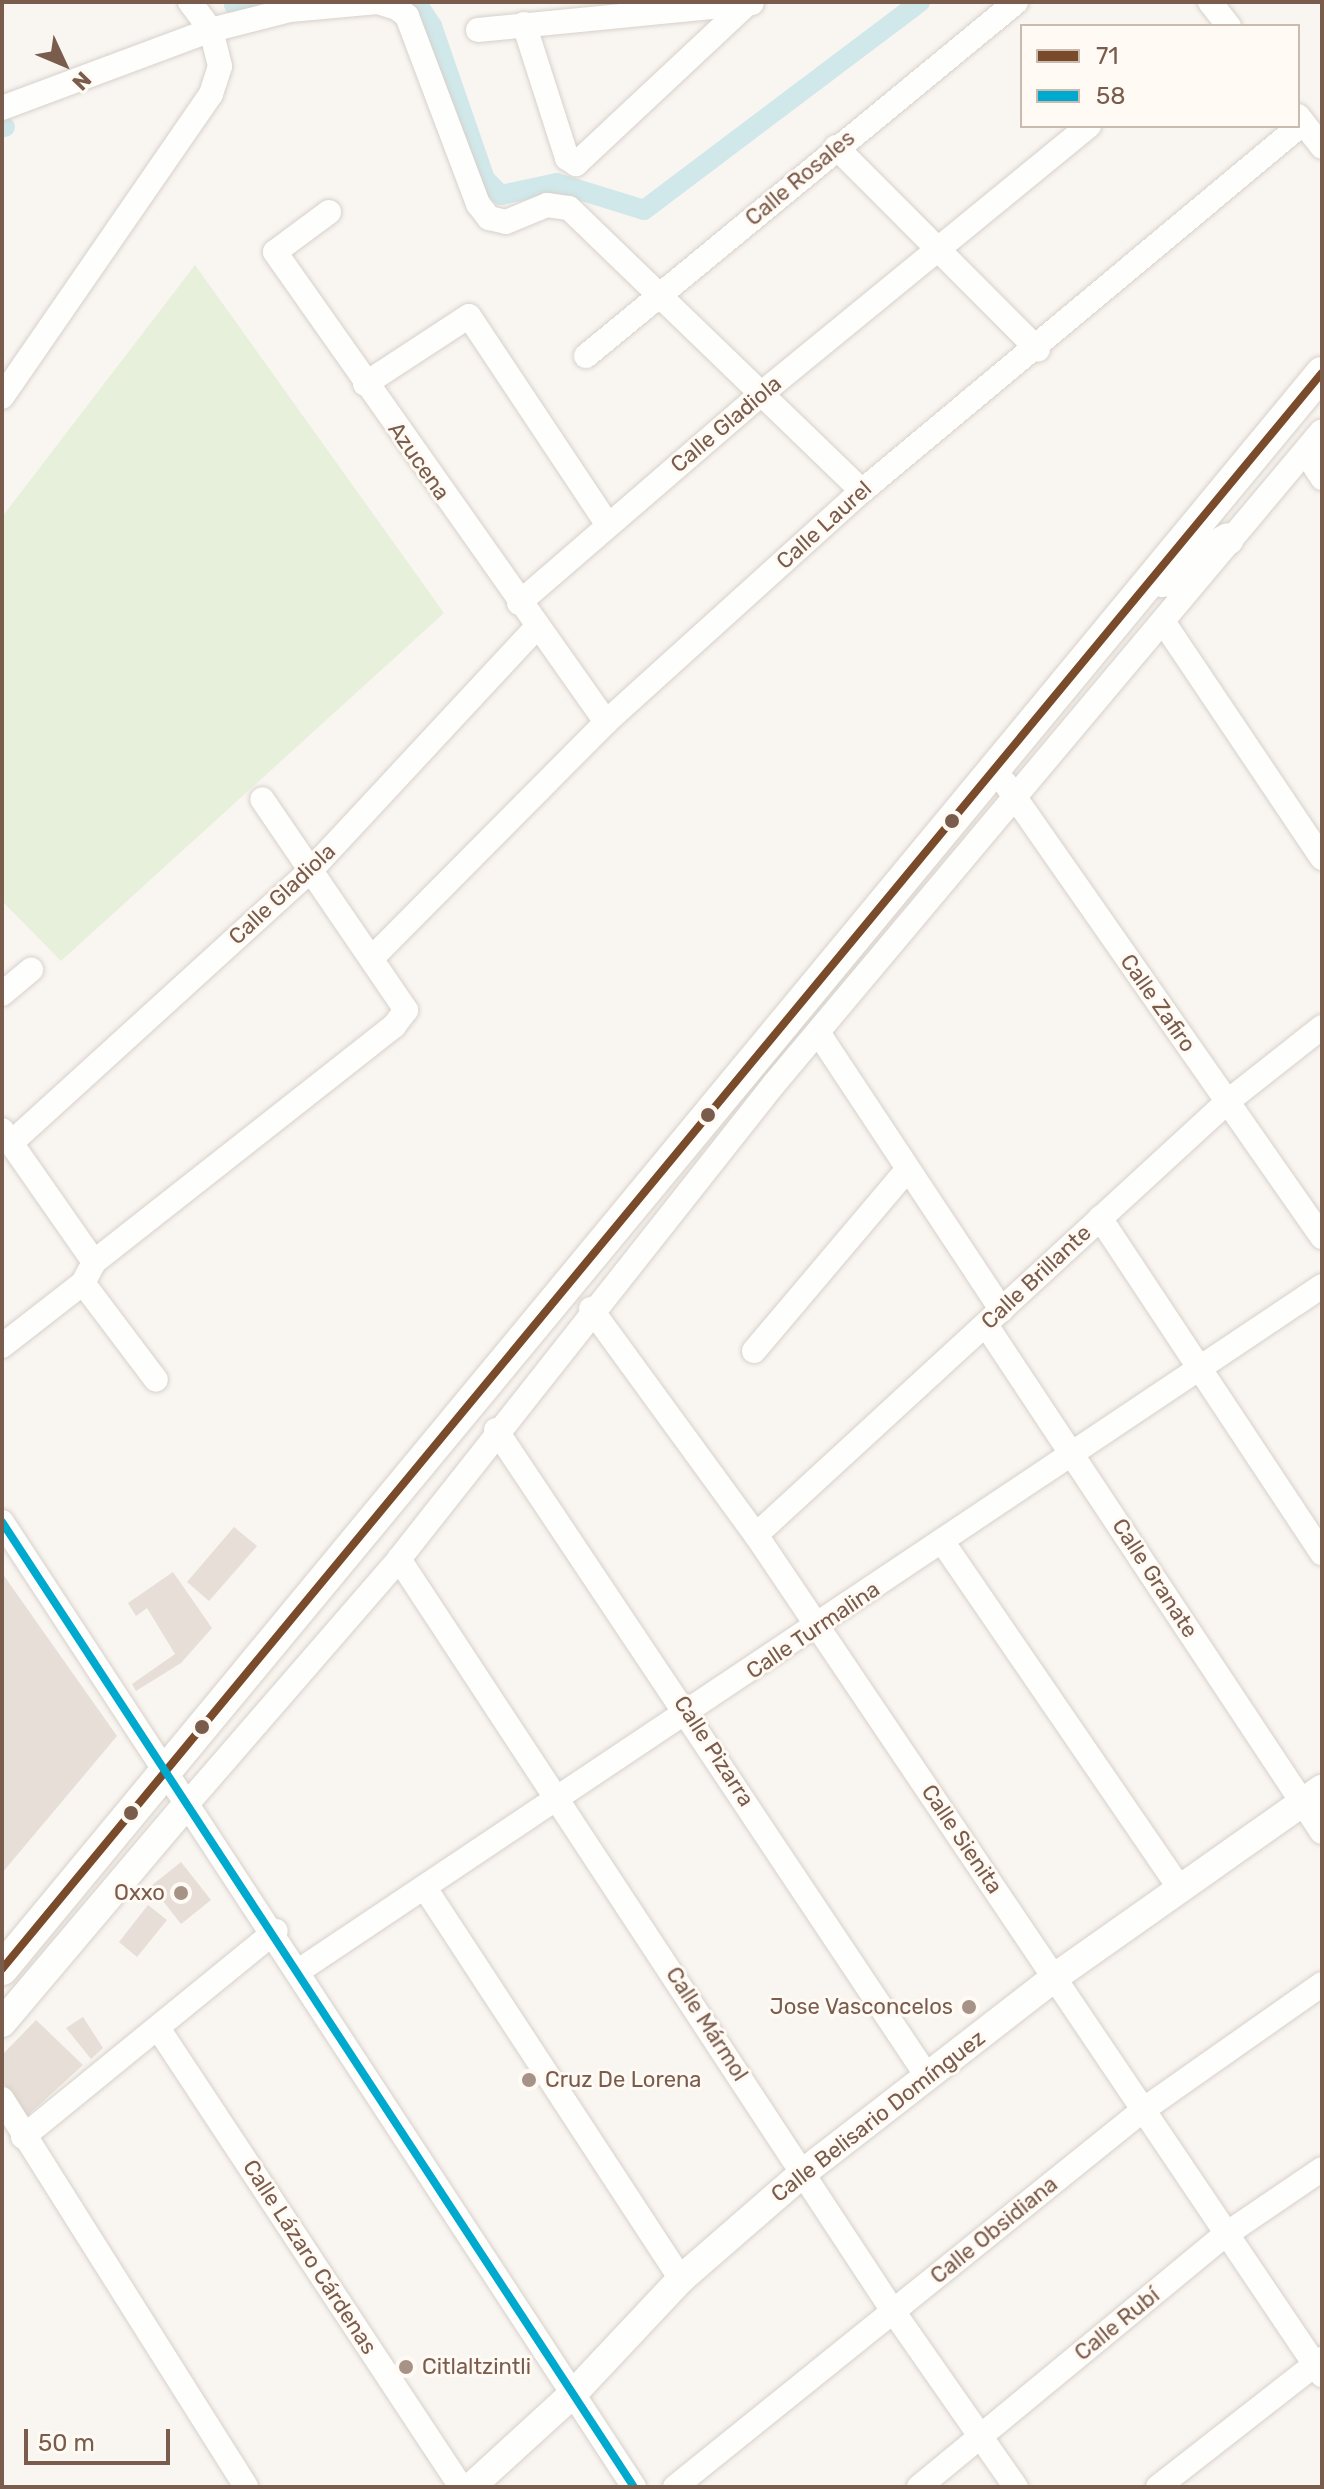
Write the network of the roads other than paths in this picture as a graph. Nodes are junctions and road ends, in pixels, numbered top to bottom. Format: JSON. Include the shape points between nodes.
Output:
{"nodes":[{"id":1,"x":190,"y":2,"type":"edge"},
{"id":2,"x":748,"y":2,"type":"edge"},
{"id":3,"x":762,"y":2,"type":"edge"},
{"id":4,"x":1016,"y":2,"type":"edge"},
{"id":5,"x":1210,"y":2,"type":"edge"},
{"id":6,"x":524,"y":24,"type":"junction"},
{"id":7,"x":1227,"y":24,"type":"edge"},
{"id":8,"x":211,"y":30,"type":"junction"},
{"id":9,"x":478,"y":30,"type":"dead end"},
{"id":10,"x":2,"y":108,"type":"edge"},
{"id":11,"x":1301,"y":120,"type":"edge"},
{"id":12,"x":1087,"y":128,"type":"edge"},
{"id":13,"x":1292,"y":128,"type":"edge"},
{"id":14,"x":1322,"y":145,"type":"edge"},
{"id":15,"x":836,"y":147,"type":"junction"},
{"id":16,"x":329,"y":212,"type":"dead end"},
{"id":17,"x":938,"y":249,"type":"junction"},
{"id":18,"x":662,"y":292,"type":"junction"},
{"id":19,"x":1038,"y":350,"type":"junction"},
{"id":20,"x":586,"y":356,"type":"dead end"},
{"id":21,"x":1322,"y":373,"type":"edge"},
{"id":22,"x":365,"y":384,"type":"junction"},
{"id":23,"x":761,"y":394,"type":"junction"},
{"id":24,"x":2,"y":397,"type":"edge"},
{"id":25,"x":1322,"y":431,"type":"edge"},
{"id":26,"x":1306,"y":453,"type":"junction"},
{"id":27,"x":1322,"y":478,"type":"edge"},
{"id":28,"x":862,"y":491,"type":"junction"},
{"id":29,"x":607,"y":524,"type":"junction"},
{"id":30,"x":1228,"y":539,"type":"junction"},
{"id":31,"x":1140,"y":595,"type":"junction"},
{"id":32,"x":519,"y":603,"type":"junction"},
{"id":33,"x":1164,"y":623,"type":"junction"},
{"id":34,"x":536,"y":628,"type":"junction"},
{"id":35,"x":1056,"y":694,"type":"junction"},
{"id":36,"x":1082,"y":717,"type":"junction"},
{"id":37,"x":606,"y":722,"type":"junction"},
{"id":38,"x":995,"y":768,"type":"junction"},
{"id":39,"x":1015,"y":796,"type":"junction"},
{"id":40,"x":262,"y":799,"type":"dead end"},
{"id":41,"x":1322,"y":858,"type":"edge"},
{"id":42,"x":311,"y":870,"type":"junction"},
{"id":43,"x":372,"y":958,"type":"junction"},
{"id":44,"x":31,"y":970,"type":"dead end"},
{"id":45,"x":2,"y":994,"type":"edge"},
{"id":46,"x":1322,"y":1027,"type":"edge"},
{"id":47,"x":819,"y":1034,"type":"junction"},
{"id":48,"x":1227,"y":1102,"type":"junction"},
{"id":49,"x":6,"y":1136,"type":"edge"},
{"id":50,"x":907,"y":1170,"type":"junction"},
{"id":51,"x":1100,"y":1218,"type":"junction"},
{"id":52,"x":1322,"y":1237,"type":"edge"},
{"id":53,"x":88,"y":1272,"type":"junction"},
{"id":54,"x":1322,"y":1286,"type":"edge"},
{"id":55,"x":591,"y":1309,"type":"junction"},
{"id":56,"x":994,"y":1317,"type":"junction"},
{"id":57,"x":2,"y":1346,"type":"edge"},
{"id":58,"x":754,"y":1351,"type":"dead end"},
{"id":59,"x":1200,"y":1370,"type":"junction"},
{"id":60,"x":156,"y":1380,"type":"dead end"},
{"id":61,"x":496,"y":1430,"type":"junction"},
{"id":62,"x":1075,"y":1456,"type":"junction"},
{"id":63,"x":408,"y":1481,"type":"junction"},
{"id":64,"x":437,"y":1508,"type":"junction"},
{"id":65,"x":2,"y":1522,"type":"edge"},
{"id":66,"x":756,"y":1535,"type":"junction"},
{"id":67,"x":944,"y":1544,"type":"junction"},
{"id":68,"x":1322,"y":1553,"type":"edge"},
{"id":69,"x":399,"y":1559,"type":"junction"},
{"id":70,"x":818,"y":1626,"type":"junction"},
{"id":71,"x":689,"y":1713,"type":"junction"},
{"id":72,"x":166,"y":1770,"type":"junction"},
{"id":73,"x":1312,"y":1796,"type":"edge"},
{"id":74,"x":560,"y":1798,"type":"junction"},
{"id":75,"x":188,"y":1803,"type":"junction"},
{"id":76,"x":1322,"y":1832,"type":"edge"},
{"id":77,"x":425,"y":1888,"type":"junction"},
{"id":78,"x":1180,"y":1889,"type":"junction"},
{"id":79,"x":276,"y":1931,"type":"junction"},
{"id":80,"x":2,"y":1969,"type":"edge"},
{"id":81,"x":300,"y":1970,"type":"junction"},
{"id":82,"x":1055,"y":1977,"type":"junction"},
{"id":83,"x":1322,"y":1984,"type":"edge"},
{"id":84,"x":2,"y":2023,"type":"edge"},
{"id":85,"x":158,"y":2028,"type":"junction"},
{"id":86,"x":927,"y":2076,"type":"junction"},
{"id":87,"x":2,"y":2099,"type":"edge"},
{"id":88,"x":1143,"y":2110,"type":"junction"},
{"id":89,"x":23,"y":2137,"type":"junction"},
{"id":90,"x":1322,"y":2169,"type":"edge"},
{"id":91,"x":804,"y":2172,"type":"junction"},
{"id":92,"x":1225,"y":2235,"type":"junction"},
{"id":93,"x":681,"y":2279,"type":"junction"},
{"id":94,"x":893,"y":2311,"type":"junction"},
{"id":95,"x":1320,"y":2366,"type":"edge"},
{"id":96,"x":573,"y":2394,"type":"junction"},
{"id":97,"x":980,"y":2436,"type":"junction"},
{"id":98,"x":246,"y":2487,"type":"edge"},
{"id":99,"x":461,"y":2487,"type":"edge"},
{"id":100,"x":471,"y":2487,"type":"edge"},
{"id":101,"x":634,"y":2487,"type":"edge"},
{"id":102,"x":675,"y":2487,"type":"edge"},
{"id":103,"x":919,"y":2487,"type":"edge"},
{"id":104,"x":1016,"y":2487,"type":"edge"},
{"id":105,"x":1158,"y":2487,"type":"edge"}],
"edges":[{"from":1,"to":8,"type":"street"},
{"from":2,"to":3,"type":"street"},
{"from":2,"to":6,"type":"street"},
{"from":2,"to":6,"type":"street","via":[[581,162],[571,163]]},
{"from":4,"to":15,"type":"street","name":"Calle Rosales"},
{"from":5,"to":7,"type":"street"},
{"from":6,"to":9,"type":"street"},
{"from":8,"to":10,"type":"street"},
{"from":8,"to":18,"type":"street","via":[[300,8],[378,2],[397,8],[407,16],[485,213],[506,222],[547,205],[569,208]]},
{"from":8,"to":24,"type":"street","via":[[220,66],[211,94]]},
{"from":11,"to":14,"type":"street"},
{"from":12,"to":17,"type":"street","name":"Calle Gladiola"},
{"from":13,"to":19,"type":"street","name":"Calle Laurel"},
{"from":15,"to":17,"type":"street"},
{"from":15,"to":18,"type":"street","name":"Calle Rosales"},
{"from":16,"to":22,"type":"street","name":"Azucena","via":[[275,252]]},
{"from":17,"to":19,"type":"street"},
{"from":17,"to":23,"type":"street","name":"Calle Gladiola"},
{"from":18,"to":20,"type":"street","name":"Calle Rosales"},
{"from":18,"to":23,"type":"street"},
{"from":19,"to":28,"type":"street","name":"Calle Laurel"},
{"from":21,"to":31,"type":"main road"},
{"from":22,"to":29,"type":"street","via":[[469,316]]},
{"from":22,"to":32,"type":"street","name":"Azucena"},
{"from":23,"to":28,"type":"street"},
{"from":23,"to":29,"type":"street","name":"Calle Gladiola"},
{"from":25,"to":26,"type":"street"},
{"from":26,"to":27,"type":"street"},
{"from":26,"to":30,"type":"street"},
{"from":28,"to":37,"type":"street","name":"Calle Laurel"},
{"from":29,"to":32,"type":"street","name":"Calle Gladiola"},
{"from":30,"to":31,"type":"main road"},
{"from":30,"to":33,"type":"street"},
{"from":31,"to":35,"type":"main road"},
{"from":32,"to":34,"type":"street","name":"Azucena"},
{"from":33,"to":36,"type":"street"},
{"from":33,"to":41,"type":"street"},
{"from":34,"to":37,"type":"street","name":"Azucena"},
{"from":34,"to":42,"type":"street","name":"Calle Gladiola"},
{"from":35,"to":36,"type":"street"},
{"from":35,"to":38,"type":"main road"},
{"from":36,"to":39,"type":"street"},
{"from":37,"to":43,"type":"street","name":"Calle Laurel"},
{"from":38,"to":39,"type":"street","name":"Calle Zafiro"},
{"from":38,"to":63,"type":"main road"},
{"from":39,"to":47,"type":"street"},
{"from":39,"to":48,"type":"street","name":"Calle Zafiro"},
{"from":40,"to":42,"type":"street"},
{"from":42,"to":43,"type":"street"},
{"from":42,"to":49,"type":"street","name":"Calle Gladiola"},
{"from":43,"to":53,"type":"street","via":[[406,1010],[394,1026]]},
{"from":44,"to":45,"type":"street"},
{"from":46,"to":48,"type":"street","name":"Calle Brillante"},
{"from":47,"to":50,"type":"street","name":"Calle Granate"},
{"from":47,"to":55,"type":"street"},
{"from":48,"to":51,"type":"street","name":"Calle Brillante"},
{"from":48,"to":52,"type":"street","name":"Calle Zafiro"},
{"from":49,"to":53,"type":"street"},
{"from":50,"to":56,"type":"street","name":"Calle Granate"},
{"from":50,"to":58,"type":"street"},
{"from":51,"to":56,"type":"street","name":"Calle Brillante"},
{"from":51,"to":59,"type":"street"},
{"from":53,"to":57,"type":"street"},
{"from":53,"to":60,"type":"street"},
{"from":54,"to":59,"type":"street","name":"Calle Turmalina"},
{"from":55,"to":61,"type":"street"},
{"from":55,"to":66,"type":"street","name":"Calle Sienita"},
{"from":56,"to":62,"type":"street","name":"Calle Granate"},
{"from":56,"to":66,"type":"street","name":"Calle Brillante"},
{"from":59,"to":62,"type":"street","name":"Calle Turmalina"},
{"from":59,"to":68,"type":"street"},
{"from":61,"to":64,"type":"street"},
{"from":61,"to":71,"type":"street","name":"Calle Pizarra"},
{"from":62,"to":67,"type":"street","name":"Calle Turmalina"},
{"from":62,"to":73,"type":"street","name":"Calle Granate"},
{"from":63,"to":64,"type":"street"},
{"from":63,"to":72,"type":"main road"},
{"from":64,"to":69,"type":"street"},
{"from":65,"to":72,"type":"street"},
{"from":66,"to":70,"type":"street","name":"Calle Sienita"},
{"from":67,"to":70,"type":"street","name":"Calle Turmalina"},
{"from":67,"to":78,"type":"street"},
{"from":69,"to":74,"type":"street","name":"Calle Mármol"},
{"from":69,"to":75,"type":"street"},
{"from":70,"to":71,"type":"street","name":"Calle Turmalina"},
{"from":70,"to":82,"type":"street","name":"Calle Sienita"},
{"from":71,"to":74,"type":"street","name":"Calle Turmalina"},
{"from":71,"to":86,"type":"street","name":"Calle Pizarra"},
{"from":72,"to":75,"type":"street"},
{"from":72,"to":80,"type":"main road"},
{"from":73,"to":76,"type":"street","name":"Calle Granate"},
{"from":73,"to":78,"type":"street","name":"Calle Belisario Domínguez"},
{"from":74,"to":77,"type":"street","name":"Calle Turmalina"},
{"from":74,"to":91,"type":"street","name":"Calle Mármol"},
{"from":75,"to":79,"type":"street"},
{"from":75,"to":84,"type":"street"},
{"from":77,"to":81,"type":"street","name":"Calle Turmalina"},
{"from":77,"to":93,"type":"street"},
{"from":78,"to":82,"type":"street","name":"Calle Belisario Domínguez"},
{"from":79,"to":81,"type":"street"},
{"from":79,"to":85,"type":"street"},
{"from":81,"to":96,"type":"street"},
{"from":82,"to":86,"type":"street","name":"Calle Belisario Domínguez"},
{"from":82,"to":88,"type":"street","name":"Calle Sienita"},
{"from":83,"to":88,"type":"street","name":"Calle Obsidiana"},
{"from":85,"to":89,"type":"street"},
{"from":85,"to":99,"type":"street","name":"Calle Lázaro Cárdenas"},
{"from":86,"to":91,"type":"street","name":"Calle Belisario Domínguez"},
{"from":87,"to":89,"type":"street"},
{"from":88,"to":92,"type":"street","name":"Calle Sienita"},
{"from":88,"to":94,"type":"street","name":"Calle Obsidiana"},
{"from":89,"to":98,"type":"street"},
{"from":90,"to":92,"type":"street","name":"Calle Rubí"},
{"from":91,"to":93,"type":"street","name":"Calle Belisario Domínguez"},
{"from":91,"to":94,"type":"street","name":"Calle Mármol"},
{"from":92,"to":95,"type":"street","name":"Calle Sienita"},
{"from":92,"to":97,"type":"street","name":"Calle Rubí"},
{"from":93,"to":96,"type":"street","name":"Calle Belisario Domínguez"},
{"from":94,"to":97,"type":"street","name":"Calle Mármol"},
{"from":94,"to":102,"type":"street","name":"Calle Obsidiana"},
{"from":95,"to":105,"type":"street"},
{"from":96,"to":100,"type":"street","name":"Calle Belisario Domínguez"},
{"from":96,"to":101,"type":"street"},
{"from":97,"to":103,"type":"street","name":"Calle Rubí"},
{"from":97,"to":104,"type":"street","name":"Calle Mármol"}]}
